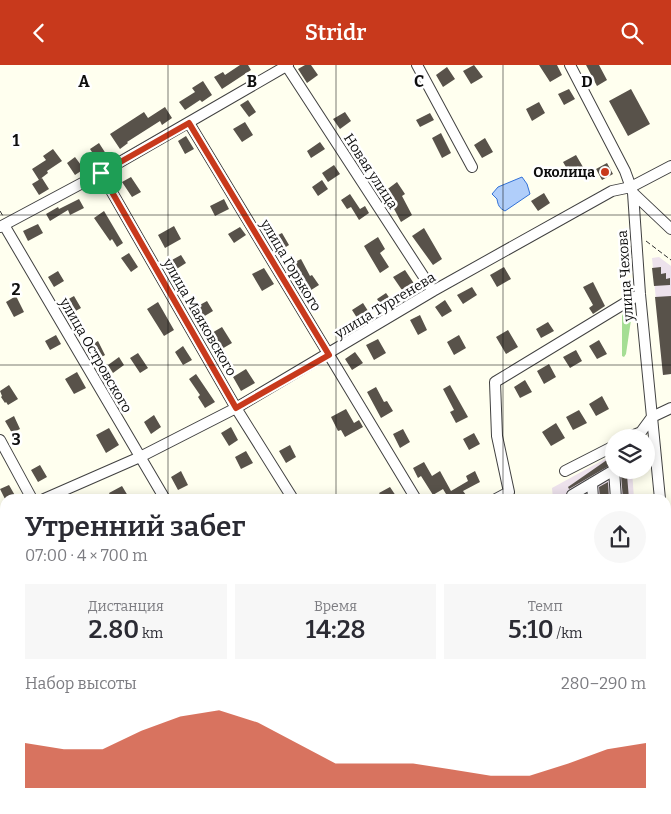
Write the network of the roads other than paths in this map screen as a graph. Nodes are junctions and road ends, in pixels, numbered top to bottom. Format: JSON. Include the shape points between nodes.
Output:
{"nodes":[{"id":1,"x":286,"y":65,"type":"edge"},
{"id":2,"x":417,"y":65,"type":"edge"},
{"id":3,"x":570,"y":65,"type":"edge"},
{"id":4,"x":189,"y":123,"type":"junction"},
{"id":5,"x":671,"y":166,"type":"edge"},
{"id":6,"x":472,"y":167,"type":"dead end"},
{"id":7,"x":101,"y":173,"type":"junction"},
{"id":8,"x":632,"y":190,"type":"junction"},
{"id":9,"x":2,"y":226,"type":"edge"},
{"id":10,"x":671,"y":229,"type":"edge"},
{"id":11,"x":433,"y":291,"type":"junction"},
{"id":12,"x":640,"y":295,"type":"junction"},
{"id":13,"x":329,"y":355,"type":"junction"},
{"id":14,"x":236,"y":408,"type":"junction"},
{"id":15,"x":671,"y":408,"type":"edge"},
{"id":16,"x":652,"y":417,"type":"junction"},
{"id":17,"x":643,"y":429,"type":"edge"},
{"id":18,"x":652,"y":429,"type":"edge"},
{"id":19,"x":0,"y":440,"type":"edge"},
{"id":20,"x":605,"y":451,"type":"edge"},
{"id":21,"x":140,"y":457,"type":"junction"},
{"id":22,"x":565,"y":471,"type":"dead end"},
{"id":23,"x":655,"y":473,"type":"edge"},
{"id":24,"x":605,"y":475,"type":"edge"},
{"id":25,"x":615,"y":479,"type":"edge"},
{"id":26,"x":592,"y":483,"type":"junction"},
{"id":27,"x":29,"y":494,"type":"edge"},
{"id":28,"x":55,"y":494,"type":"edge"},
{"id":29,"x":162,"y":494,"type":"edge"},
{"id":30,"x":290,"y":494,"type":"edge"},
{"id":31,"x":413,"y":494,"type":"edge"},
{"id":32,"x":504,"y":494,"type":"edge"},
{"id":33,"x":574,"y":494,"type":"edge"},
{"id":34,"x":593,"y":494,"type":"edge"},
{"id":35,"x":616,"y":494,"type":"edge"},
{"id":36,"x":659,"y":494,"type":"edge"}],
"edges":[{"from":1,"to":4,"type":"street"},
{"from":1,"to":11,"type":"street","name":"Новая улица"},
{"from":2,"to":6,"type":"street"},
{"from":3,"to":8,"type":"street","name":"улица Чехова"},
{"from":4,"to":7,"type":"street"},
{"from":4,"to":13,"type":"street","name":"улица Горького"},
{"from":5,"to":8,"type":"street","name":"улица Тургенева"},
{"from":7,"to":9,"type":"street"},
{"from":7,"to":14,"type":"street","name":"улица Маяковского"},
{"from":8,"to":10,"type":"street"},
{"from":8,"to":11,"type":"street","name":"улица Тургенева","via":[[612,191]]},
{"from":8,"to":12,"type":"street","name":"улица Чехова"},
{"from":9,"to":21,"type":"street","name":"улица Островского"},
{"from":11,"to":13,"type":"street","name":"улица Тургенева"},
{"from":12,"to":16,"type":"street","name":"улица Чехова"},
{"from":12,"to":32,"type":"street","via":[[495,382],[497,436],[509,491]]},
{"from":13,"to":14,"type":"street","name":"улица Тургенева"},
{"from":13,"to":31,"type":"street","name":"улица Горького"},
{"from":14,"to":21,"type":"street","name":"улица Тургенева"},
{"from":14,"to":30,"type":"street","name":"улица Маяковского"},
{"from":15,"to":16,"type":"street"},
{"from":16,"to":17,"type":"street"},
{"from":16,"to":18,"type":"street","name":"улица Чехова"},
{"from":19,"to":27,"type":"street"},
{"from":20,"to":22,"type":"street"},
{"from":21,"to":28,"type":"street","name":"улица Тургенева"},
{"from":21,"to":29,"type":"street","name":"улица Островского"},
{"from":23,"to":36,"type":"street","name":"улица Чехова"},
{"from":24,"to":26,"type":"street"},
{"from":25,"to":35,"type":"street"},
{"from":26,"to":33,"type":"street"},
{"from":26,"to":34,"type":"street"}]}
